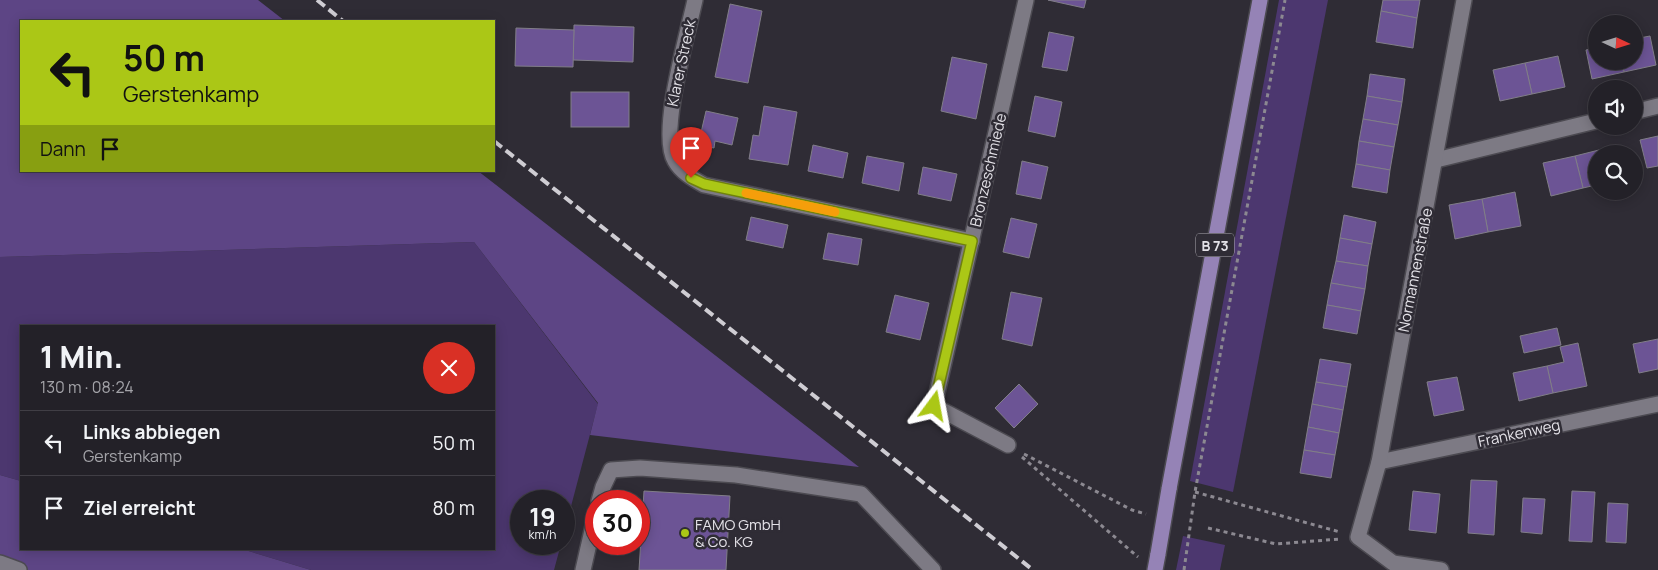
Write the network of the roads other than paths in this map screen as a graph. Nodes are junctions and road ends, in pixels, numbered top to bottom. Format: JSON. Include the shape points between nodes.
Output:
{"nodes":[{"id":1,"x":695,"y":0,"type":"edge"},
{"id":2,"x":1026,"y":0,"type":"edge"},
{"id":3,"x":1260,"y":0,"type":"edge"},
{"id":4,"x":1464,"y":0,"type":"edge"},
{"id":5,"x":1658,"y":106,"type":"edge"},
{"id":6,"x":1643,"y":110,"type":"edge"},
{"id":7,"x":1588,"y":123,"type":"edge"},
{"id":8,"x":1436,"y":160,"type":"junction"},
{"id":9,"x":972,"y":241,"type":"junction"},
{"id":10,"x":1658,"y":404,"type":"edge"},
{"id":11,"x":1008,"y":446,"type":"road end"},
{"id":12,"x":1379,"y":462,"type":"junction"},
{"id":13,"x":602,"y":490,"type":"edge"},
{"id":14,"x":586,"y":555,"type":"edge"},
{"id":15,"x":0,"y":563,"type":"edge"},
{"id":16,"x":19,"y":570,"type":"edge"},
{"id":17,"x":583,"y":570,"type":"edge"},
{"id":18,"x":933,"y":570,"type":"edge"},
{"id":19,"x":1154,"y":570,"type":"edge"},
{"id":20,"x":1441,"y":570,"type":"edge"}],
"edges":[{"from":1,"to":9,"type":"street","name":"Klarer Streck","via":[[670,114],[674,161],[691,178],[704,184]]},
{"from":2,"to":9,"type":"street","name":"Bronzeschmiede"},
{"from":3,"to":19,"type":"main road","number":"B 73","bridge":true},
{"from":4,"to":8,"type":"street","name":"Normannenstraße"},
{"from":5,"to":6,"type":"street"},
{"from":7,"to":8,"type":"street"},
{"from":8,"to":12,"type":"street","name":"Normannenstraße"},
{"from":9,"to":11,"type":"street","name":"Bronzeschmiede","via":[[934,406]]},
{"from":10,"to":12,"type":"street","name":"Frankenweg"},
{"from":12,"to":20,"type":"street","name":"Normannenstraße","via":[[1358,537],[1393,563]]},
{"from":13,"to":18,"type":"street","via":[[611,470],[640,468],[736,475],[861,494]]},
{"from":14,"to":17,"type":"street"},
{"from":15,"to":16,"type":"street"}]}
